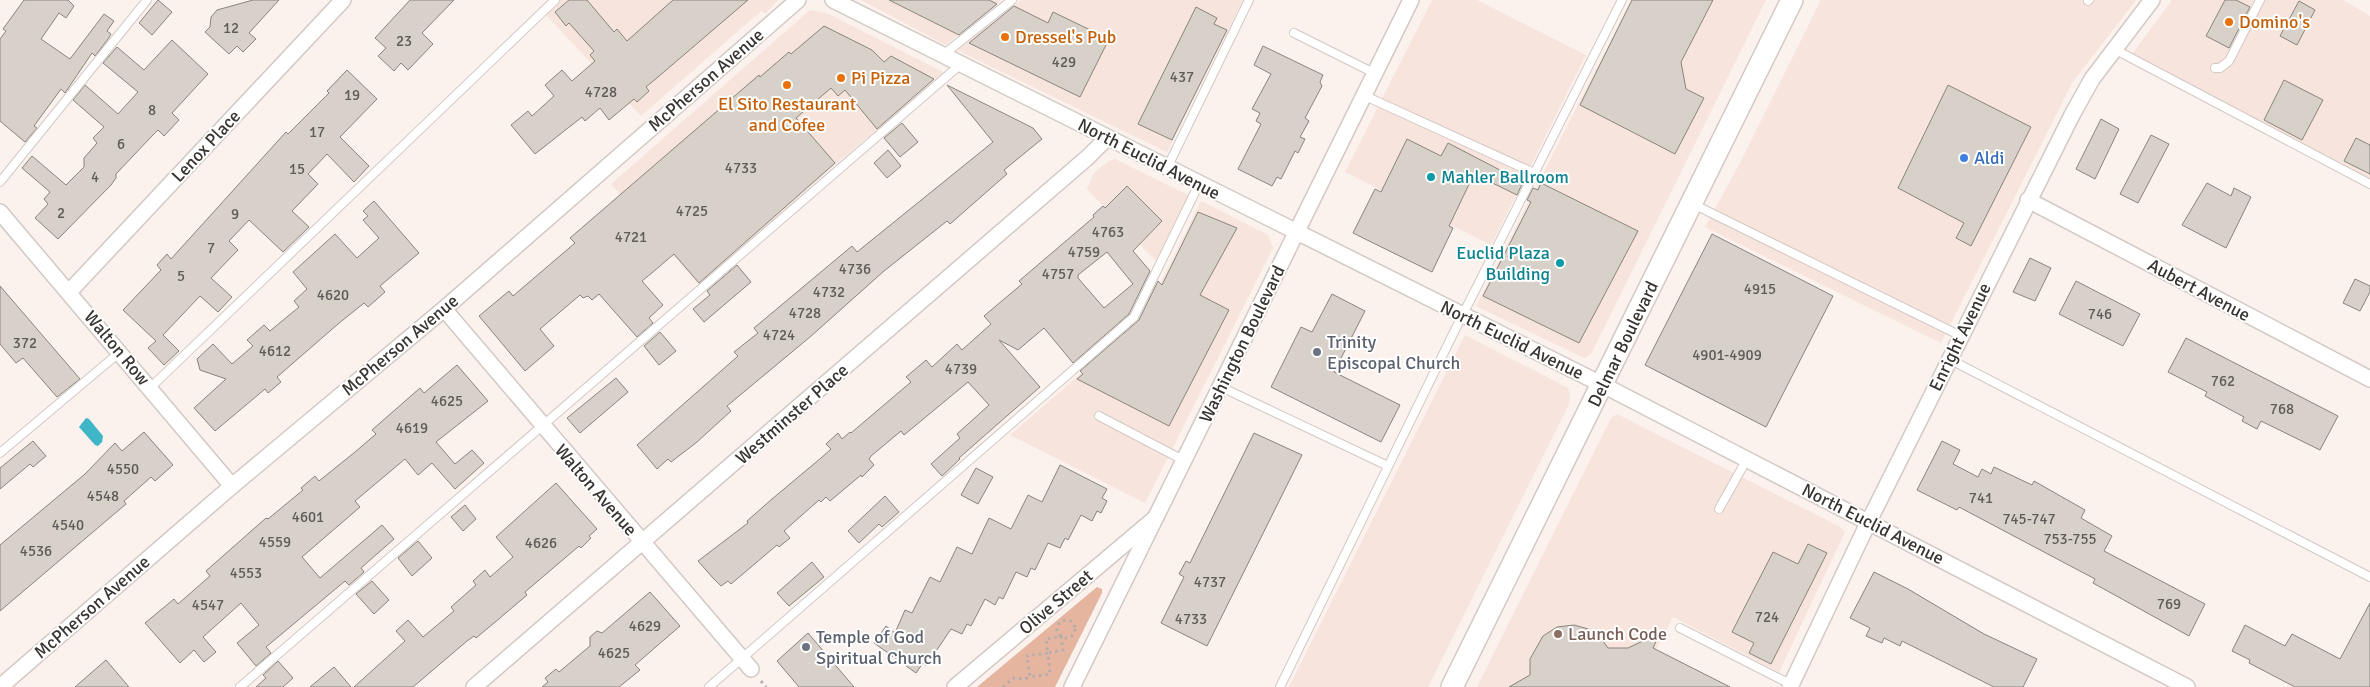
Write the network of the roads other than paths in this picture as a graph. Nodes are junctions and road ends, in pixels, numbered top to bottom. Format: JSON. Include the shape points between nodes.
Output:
{"nodes":[{"id":1,"x":147,"y":0,"type":"edge"},
{"id":2,"x":344,"y":0,"type":"edge"},
{"id":3,"x":555,"y":0,"type":"edge"},
{"id":4,"x":798,"y":0,"type":"edge"},
{"id":5,"x":833,"y":0,"type":"edge"},
{"id":6,"x":1012,"y":0,"type":"edge"},
{"id":7,"x":1249,"y":0,"type":"edge"},
{"id":8,"x":1411,"y":0,"type":"edge"},
{"id":9,"x":1622,"y":0,"type":"edge"},
{"id":10,"x":1792,"y":0,"type":"edge"},
{"id":11,"x":2152,"y":0,"type":"edge"},
{"id":12,"x":2260,"y":0,"type":"edge"},
{"id":13,"x":1294,"y":33,"type":"dead end"},
{"id":14,"x":2114,"y":50,"type":"junction"},
{"id":15,"x":943,"y":55,"type":"junction"},
{"id":16,"x":961,"y":64,"type":"junction"},
{"id":17,"x":2215,"y":68,"type":"dead end"},
{"id":18,"x":1374,"y":73,"type":"junction"},
{"id":19,"x":1364,"y":95,"type":"junction"},
{"id":20,"x":1107,"y":138,"type":"junction"},
{"id":21,"x":1166,"y":168,"type":"junction"},
{"id":22,"x":1534,"y":174,"type":"junction"},
{"id":23,"x":0,"y":182,"type":"edge"},
{"id":24,"x":1200,"y":184,"type":"junction"},
{"id":25,"x":2370,"y":184,"type":"edge"},
{"id":26,"x":2028,"y":200,"type":"junction"},
{"id":27,"x":1692,"y":203,"type":"junction"},
{"id":28,"x":0,"y":212,"type":"edge"},
{"id":29,"x":1297,"y":234,"type":"junction"},
{"id":30,"x":70,"y":292,"type":"junction"},
{"id":31,"x":444,"y":309,"type":"junction"},
{"id":32,"x":1462,"y":316,"type":"junction"},
{"id":33,"x":1961,"y":336,"type":"junction"},
{"id":34,"x":120,"y":352,"type":"junction"},
{"id":35,"x":1949,"y":359,"type":"junction"},
{"id":36,"x":2370,"y":379,"type":"edge"},
{"id":37,"x":1603,"y":385,"type":"junction"},
{"id":38,"x":1221,"y":387,"type":"junction"},
{"id":39,"x":150,"y":388,"type":"junction"},
{"id":40,"x":1099,"y":416,"type":"dead end"},
{"id":41,"x":541,"y":425,"type":"junction"},
{"id":42,"x":0,"y":453,"type":"edge"},
{"id":43,"x":1747,"y":459,"type":"junction"},
{"id":44,"x":1185,"y":461,"type":"junction"},
{"id":45,"x":1388,"y":466,"type":"junction"},
{"id":46,"x":232,"y":486,"type":"junction"},
{"id":47,"x":1719,"y":508,"type":"dead end"},
{"id":48,"x":1158,"y":516,"type":"junction"},
{"id":49,"x":1869,"y":521,"type":"junction"},
{"id":50,"x":642,"y":543,"type":"junction"},
{"id":51,"x":2370,"y":577,"type":"edge"},
{"id":52,"x":1680,"y":628,"type":"dead end"},
{"id":53,"x":747,"y":664,"type":"junction"},
{"id":54,"x":1792,"y":686,"type":"edge"},
{"id":55,"x":0,"y":687,"type":"edge"},
{"id":56,"x":240,"y":687,"type":"edge"},
{"id":57,"x":474,"y":687,"type":"edge"},
{"id":58,"x":709,"y":687,"type":"edge"},
{"id":59,"x":955,"y":687,"type":"edge"},
{"id":60,"x":1072,"y":687,"type":"edge"},
{"id":61,"x":1280,"y":687,"type":"edge"},
{"id":62,"x":1452,"y":687,"type":"edge"},
{"id":63,"x":2187,"y":687,"type":"edge"}],
"edges":[{"from":1,"to":23,"type":"lane"},
{"from":2,"to":30,"type":"street","name":"Lenox Place"},
{"from":3,"to":39,"type":"lane"},
{"from":4,"to":31,"type":"street","name":"McPherson Avenue"},
{"from":5,"to":15,"type":"street","name":"North Euclid Avenue"},
{"from":6,"to":15,"type":"lane"},
{"from":7,"to":21,"type":"lane"},
{"from":8,"to":18,"type":"street","name":"Washington Boulevard"},
{"from":9,"to":22,"type":"lane"},
{"from":10,"to":27,"type":"main road","name":"Delmar Boulevard"},
{"from":11,"to":14,"type":"street","name":"Enright Avenue"},
{"from":12,"to":17,"type":"lane","via":[[2229,61]]},
{"from":13,"to":18,"type":"lane"},
{"from":14,"to":25,"type":"lane"},
{"from":14,"to":26,"type":"street","name":"Enright Avenue","via":[[2092,79]]},
{"from":15,"to":16,"type":"street","name":"North Euclid Avenue"},
{"from":16,"to":20,"type":"street","name":"North Euclid Avenue"},
{"from":16,"to":41,"type":"lane"},
{"from":18,"to":19,"type":"street","name":"Washington Boulevard"},
{"from":19,"to":22,"type":"lane"},
{"from":19,"to":29,"type":"street","name":"Washington Boulevard"},
{"from":20,"to":21,"type":"street","name":"North Euclid Avenue"},
{"from":20,"to":50,"type":"street","name":"Westminster Place","via":[[1088,158]]},
{"from":21,"to":24,"type":"street","name":"North Euclid Avenue"},
{"from":22,"to":32,"type":"lane"},
{"from":24,"to":29,"type":"street","name":"North Euclid Avenue"},
{"from":24,"to":53,"type":"lane","via":[[1134,317]]},
{"from":26,"to":33,"type":"street","name":"Enright Avenue"},
{"from":26,"to":36,"type":"street","name":"Aubert Avenue"},
{"from":27,"to":33,"type":"lane"},
{"from":27,"to":37,"type":"main road","name":"Delmar Boulevard"},
{"from":28,"to":30,"type":"street","name":"Walton Row"},
{"from":29,"to":32,"type":"street","name":"North Euclid Avenue"},
{"from":29,"to":38,"type":"street","name":"Washington Boulevard"},
{"from":30,"to":34,"type":"street","name":"Walton Row"},
{"from":31,"to":41,"type":"street","name":"Walton Avenue"},
{"from":31,"to":46,"type":"street","name":"McPherson Avenue"},
{"from":32,"to":37,"type":"street","name":"North Euclid Avenue"},
{"from":32,"to":45,"type":"lane"},
{"from":33,"to":35,"type":"street","name":"Enright Avenue"},
{"from":34,"to":39,"type":"street","name":"Walton Row"},
{"from":34,"to":42,"type":"lane"},
{"from":35,"to":49,"type":"street","name":"Enright Avenue"},
{"from":35,"to":51,"type":"lane"},
{"from":37,"to":43,"type":"street","name":"North Euclid Avenue"},
{"from":37,"to":62,"type":"main road","name":"Delmar Boulevard"},
{"from":38,"to":44,"type":"street","name":"Washington Boulevard"},
{"from":38,"to":45,"type":"lane"},
{"from":39,"to":46,"type":"street","name":"Walton Row"},
{"from":40,"to":44,"type":"lane"},
{"from":41,"to":50,"type":"street","name":"Walton Avenue"},
{"from":41,"to":56,"type":"lane"},
{"from":43,"to":47,"type":"lane"},
{"from":43,"to":49,"type":"street","name":"North Euclid Avenue"},
{"from":44,"to":48,"type":"street","name":"Washington Boulevard"},
{"from":45,"to":61,"type":"lane"},
{"from":46,"to":55,"type":"street","name":"McPherson Avenue"},
{"from":48,"to":59,"type":"street","name":"Olive Street"},
{"from":48,"to":60,"type":"street","name":"Washington Boulevard"},
{"from":49,"to":54,"type":"street","name":"Enright Avenue"},
{"from":49,"to":63,"type":"street","name":"North Euclid Avenue"},
{"from":50,"to":53,"type":"street","name":"Walton Avenue"},
{"from":50,"to":57,"type":"street","name":"Westminster Place"},
{"from":52,"to":54,"type":"lane"},
{"from":53,"to":58,"type":"lane"}]}
